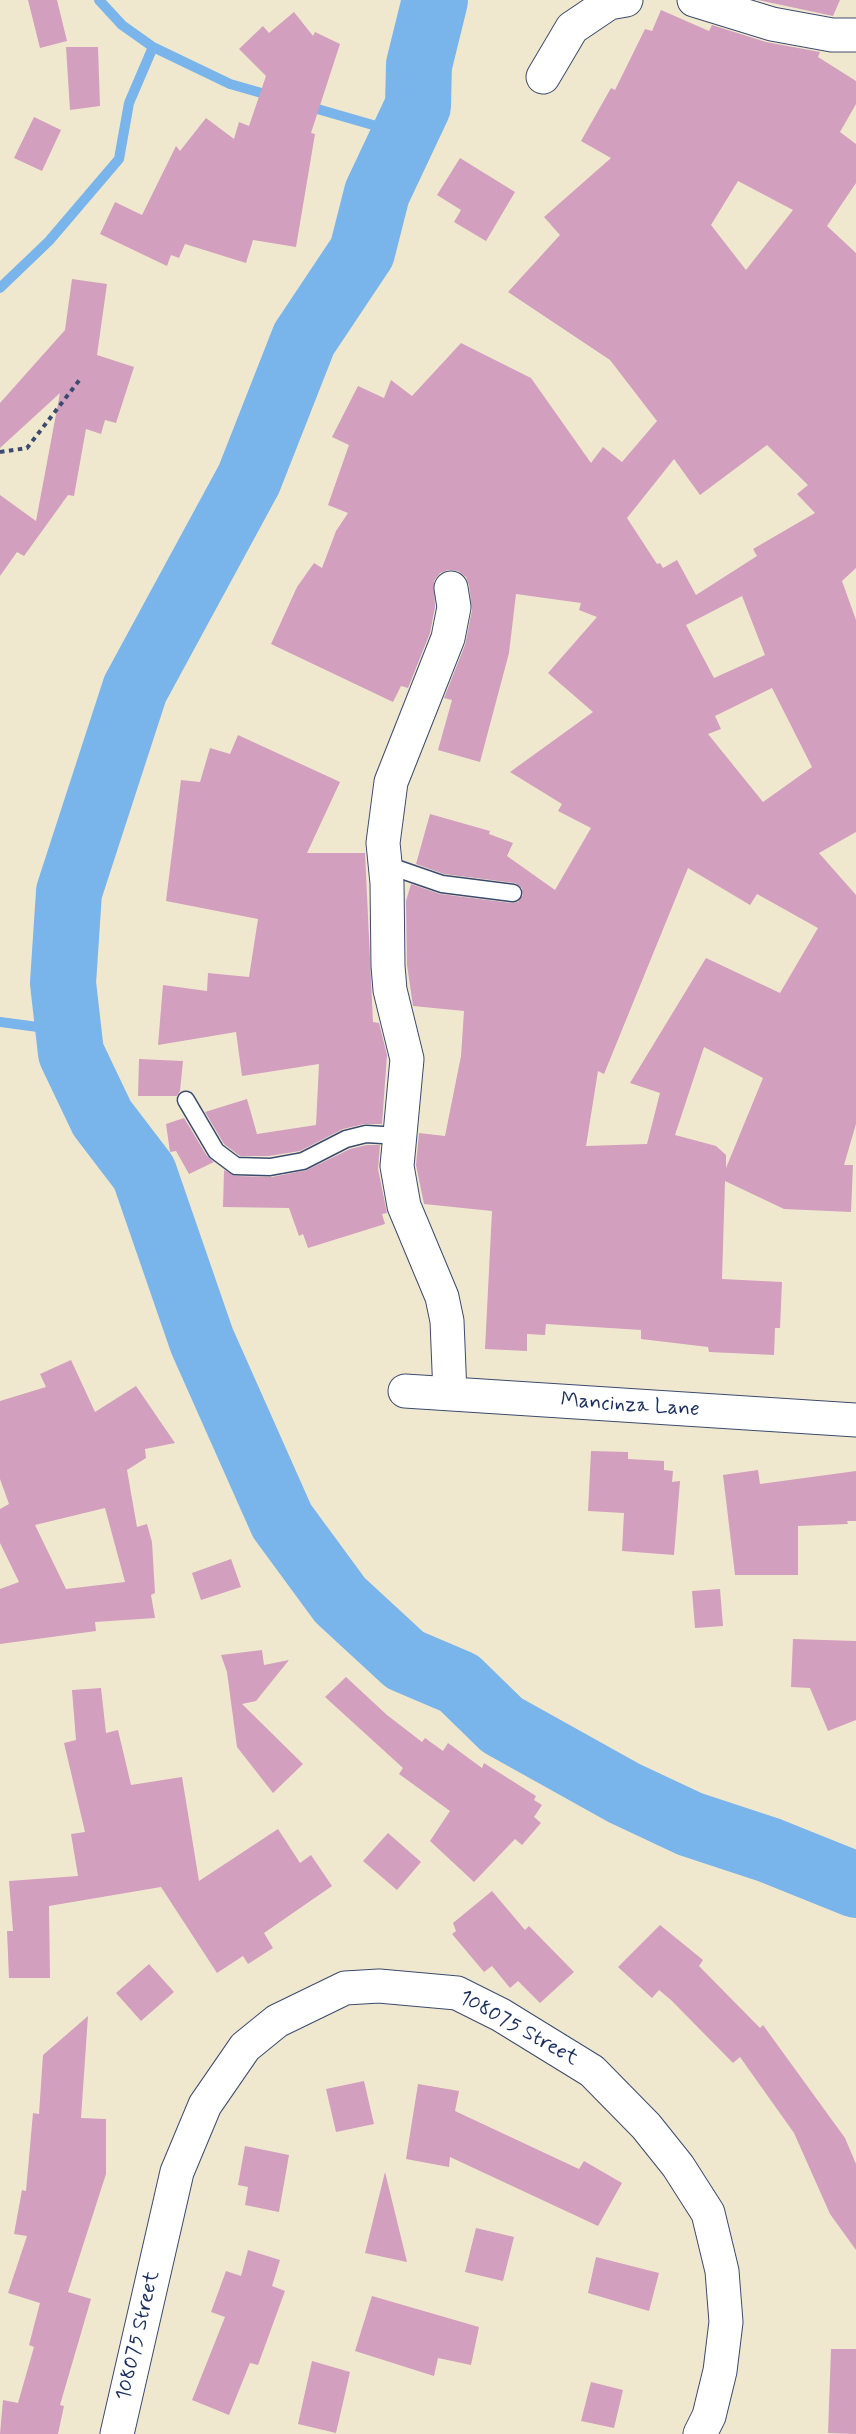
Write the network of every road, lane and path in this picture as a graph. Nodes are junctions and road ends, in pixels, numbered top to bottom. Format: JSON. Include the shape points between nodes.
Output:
{"nodes":[{"id":1,"x":626,"y":0,"type":"edge"},
{"id":2,"x":694,"y":0,"type":"edge"},
{"id":3,"x":856,"y":35,"type":"edge"},
{"id":4,"x":543,"y":77,"type":"dead end"},
{"id":5,"x":81,"y":378,"type":"dead end"},
{"id":6,"x":0,"y":452,"type":"edge"},
{"id":7,"x":451,"y":588,"type":"dead end"},
{"id":8,"x":384,"y":864,"type":"junction"},
{"id":9,"x":513,"y":893,"type":"dead end"},
{"id":10,"x":186,"y":1100,"type":"dead end"},
{"id":11,"x":400,"y":1136,"type":"junction"},
{"id":12,"x":405,"y":1391,"type":"dead end"},
{"id":13,"x":450,"y":1394,"type":"junction"},
{"id":14,"x":856,"y":1420,"type":"edge"},
{"id":15,"x":117,"y":2434,"type":"edge"},
{"id":16,"x":700,"y":2434,"type":"edge"}],
"edges":[{"from":1,"to":4,"type":"street","via":[[609,3],[572,28]]},
{"from":2,"to":3,"type":"street","via":[[772,24],[832,35]]},
{"from":5,"to":6,"type":"path","via":[[27,448]]},
{"from":7,"to":8,"type":"street","via":[[454,607],[448,638],[391,782],[384,824]]},
{"from":8,"to":9,"type":"lane","via":[[442,884]]},
{"from":8,"to":11,"type":"street","via":[[390,990],[407,1059]]},
{"from":10,"to":11,"type":"lane","via":[[216,1151],[236,1166],[270,1167],[303,1161],[346,1139],[366,1134]]},
{"from":11,"to":13,"type":"street","via":[[397,1166],[404,1206],[444,1305]]},
{"from":12,"to":13,"type":"street","name":"Mancinza Lane"},
{"from":13,"to":14,"type":"street","name":"Mancinza Lane"},
{"from":15,"to":16,"type":"street","name":"108075 Street","via":[[177,2172],[205,2105],[245,2047],[277,2021],[345,1988],[379,1986],[457,1993],[501,2015],[592,2072],[646,2126],[678,2166],[708,2213],[722,2271],[726,2322],[720,2371],[709,2416]]}]}
